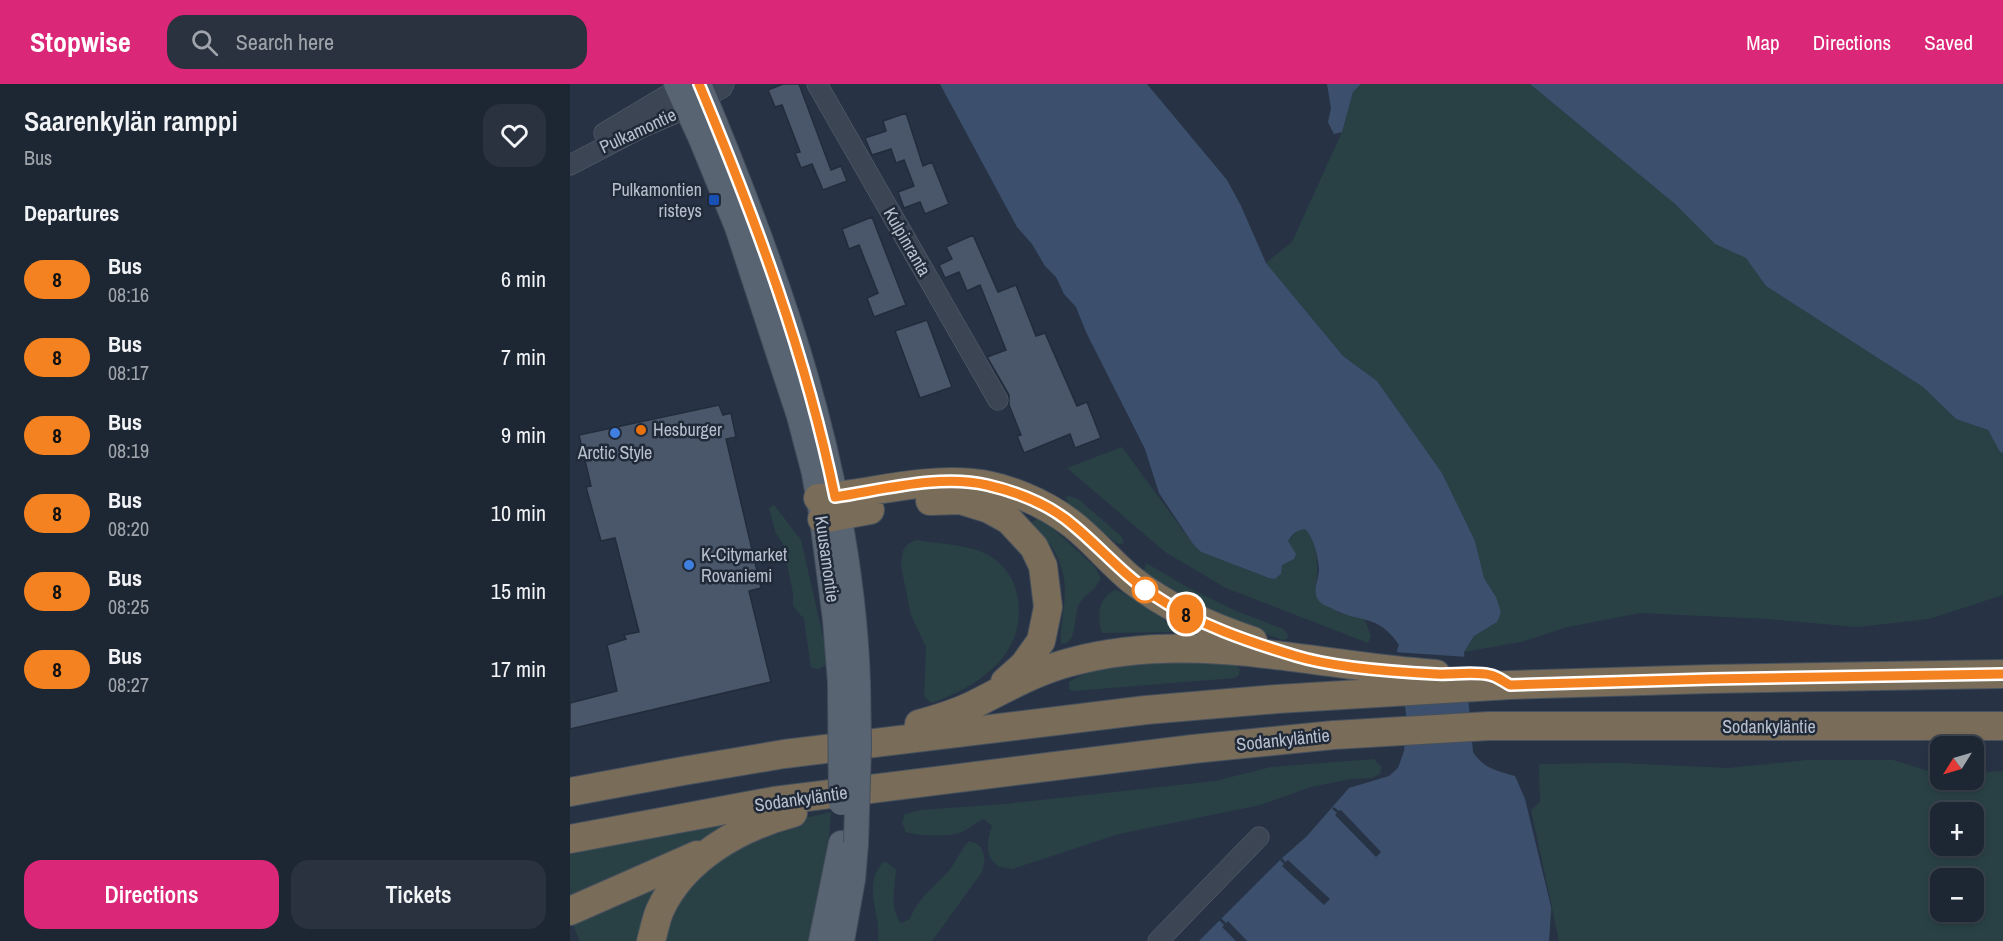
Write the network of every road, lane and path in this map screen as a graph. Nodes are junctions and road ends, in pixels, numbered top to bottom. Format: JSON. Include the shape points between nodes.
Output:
{"nodes":[{"id":1,"x":817,"y":84,"type":"edge"},
{"id":2,"x":693,"y":90,"type":"edge"},
{"id":3,"x":570,"y":152,"type":"edge"},
{"id":4,"x":570,"y":165,"type":"edge"},
{"id":5,"x":998,"y":400,"type":"dead end"},
{"id":6,"x":828,"y":508,"type":"junction"},
{"id":7,"x":1298,"y":657,"type":"junction"},
{"id":8,"x":2003,"y":674,"type":"edge"},
{"id":9,"x":1378,"y":680,"type":"junction"},
{"id":10,"x":992,"y":694,"type":"junction"},
{"id":11,"x":2003,"y":726,"type":"edge"},
{"id":12,"x":884,"y":742,"type":"junction"},
{"id":13,"x":570,"y":792,"type":"edge"},
{"id":14,"x":819,"y":796,"type":"junction"},
{"id":15,"x":1259,"y":837,"type":"dead end"},
{"id":16,"x":570,"y":839,"type":"edge"},
{"id":17,"x":848,"y":843,"type":"junction"},
{"id":18,"x":716,"y":847,"type":"junction"},
{"id":19,"x":570,"y":911,"type":"edge"},
{"id":20,"x":651,"y":941,"type":"edge"},
{"id":21,"x":821,"y":941,"type":"edge"},
{"id":22,"x":842,"y":941,"type":"edge"},
{"id":23,"x":1158,"y":941,"type":"edge"}],
"edges":[{"from":1,"to":5,"type":"street","name":"Kulpinranta"},
{"from":2,"to":3,"type":"street","name":"Pulkamontie","via":[[642,111]]},
{"from":2,"to":4,"type":"street","name":"Pulkamontie","via":[[643,127]]},
{"from":2,"to":6,"type":"main road","name":"Kuusamontie","via":[[783,301],[825,448]]},
{"from":6,"to":7,"type":"highway","via":[[922,483],[987,485],[1049,508],[1131,579],[1180,612]]},
{"from":6,"to":10,"type":"highway","via":[[960,500],[989,509],[1023,533],[1043,566],[1048,607],[1045,624],[1041,641],[1024,665]]},
{"from":6,"to":17,"type":"main road","name":"Kuusamontie","bridge":true,"via":[[849,590],[849,682],[859,745]]},
{"from":7,"to":9,"type":"highway"},
{"from":7,"to":10,"type":"highway","via":[[1222,648],[1118,651],[1069,662]]},
{"from":8,"to":9,"type":"highway","via":[[1510,685],[1490,674],[1478,680],[1438,674]]},
{"from":9,"to":12,"type":"highway"},
{"from":10,"to":12,"type":"highway","via":[[951,715],[897,729]]},
{"from":11,"to":14,"type":"highway","name":"Sodankyläntie","via":[[1489,726],[1377,732],[1193,749]]},
{"from":12,"to":13,"type":"highway","via":[[784,754]]},
{"from":14,"to":16,"type":"highway","name":"Sodankyläntie"},
{"from":14,"to":18,"type":"highway","via":[[804,810],[755,825]]},
{"from":15,"to":23,"type":"street"},
{"from":17,"to":21,"type":"main road"},
{"from":17,"to":22,"type":"main road","via":[[853,879]]},
{"from":18,"to":19,"type":"highway"},
{"from":18,"to":20,"type":"highway","via":[[673,888],[660,910]]}]}
